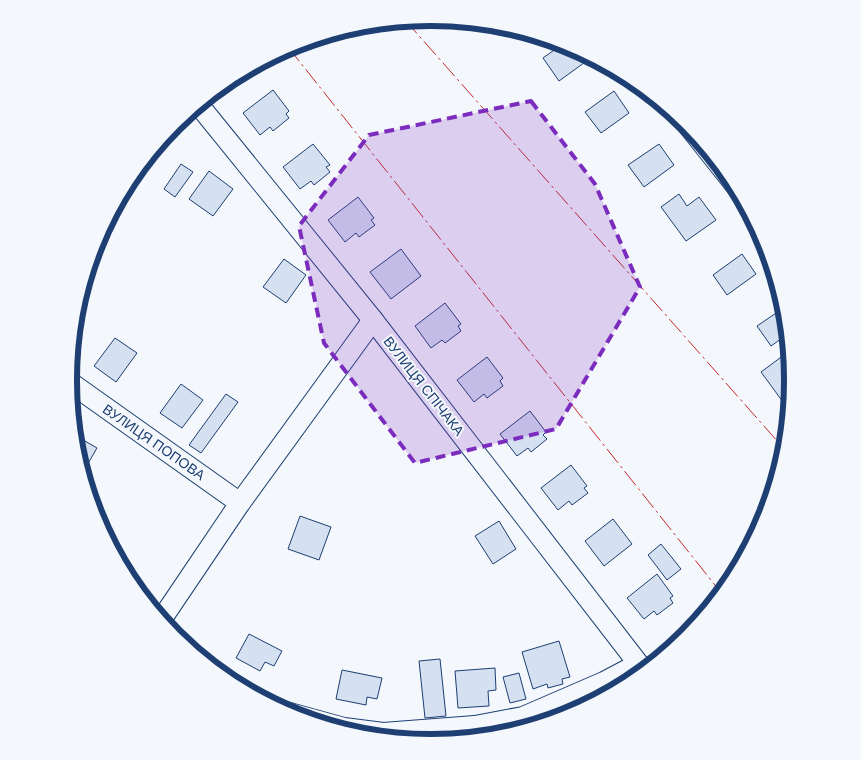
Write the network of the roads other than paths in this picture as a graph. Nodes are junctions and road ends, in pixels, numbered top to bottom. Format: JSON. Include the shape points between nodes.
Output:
{"nodes":[{"id":1,"x":202,"y":109,"type":"edge"},
{"id":2,"x":373,"y":320,"type":"junction"},
{"id":3,"x":77,"y":388,"type":"edge"},
{"id":4,"x":240,"y":503,"type":"junction"},
{"id":5,"x":165,"y":613,"type":"edge"},
{"id":6,"x":639,"y":666,"type":"edge"},
{"id":7,"x":629,"y":672,"type":"edge"},
{"id":8,"x":396,"y":732,"type":"edge"}],
"edges":[{"from":1,"to":2,"type":"street","name":"ВУЛИЦЯ СПІЧАКА"},
{"from":2,"to":4,"type":"street"},
{"from":2,"to":6,"type":"street","name":"ВУЛИЦЯ СПІЧАКА"},
{"from":3,"to":4,"type":"street","name":"ВУЛИЦЯ ПОПОВА"},
{"from":4,"to":5,"type":"street"},
{"from":7,"to":8,"type":"street","via":[[522,717],[475,726]]}]}
